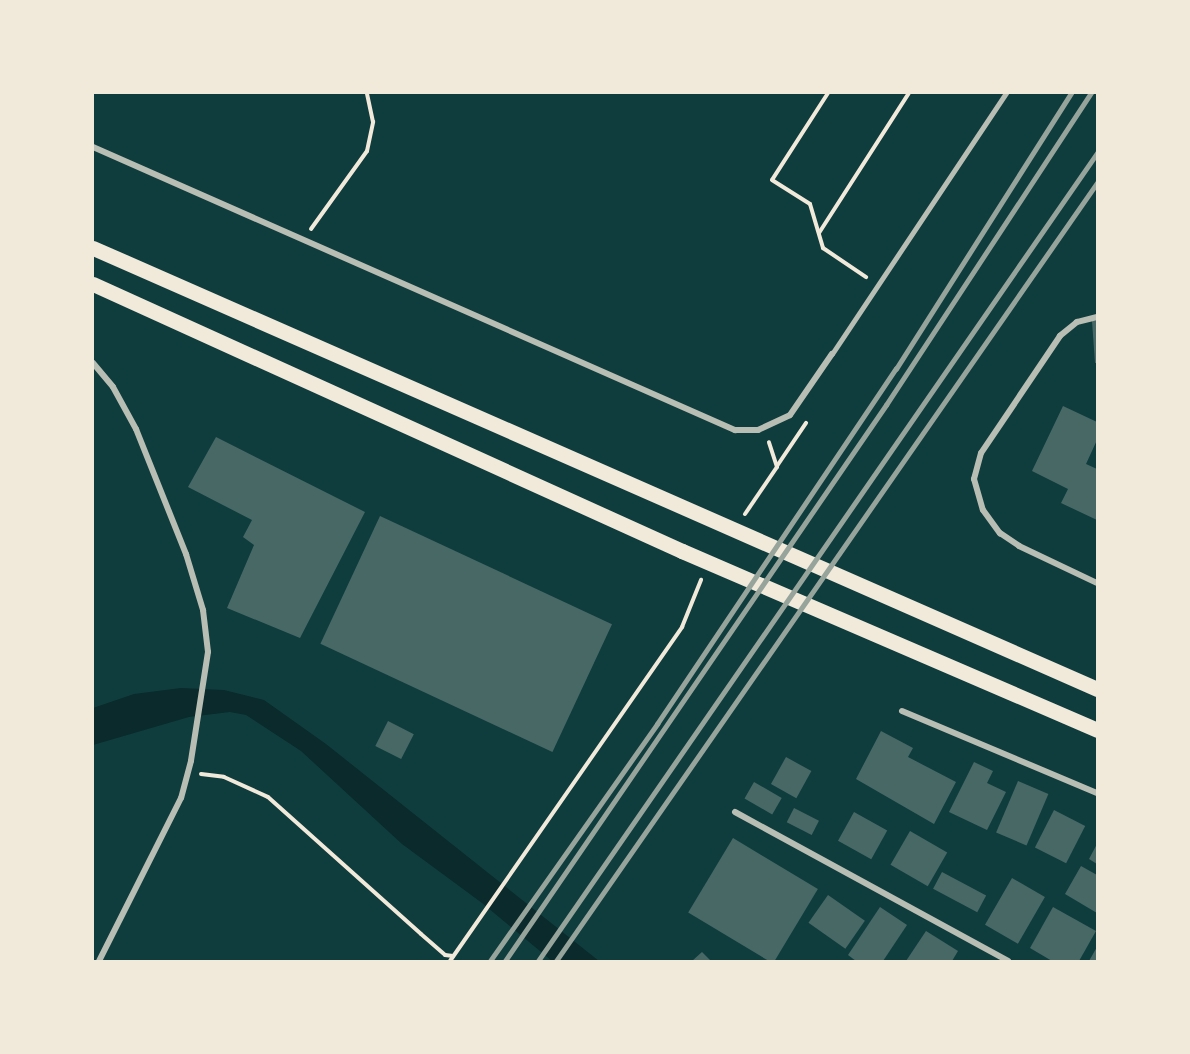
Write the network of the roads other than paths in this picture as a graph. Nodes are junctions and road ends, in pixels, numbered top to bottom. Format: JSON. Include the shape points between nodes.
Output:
{"nodes":[{"id":1,"x":1006,"y":93,"type":"edge"},
{"id":2,"x":93,"y":147,"type":"edge"},
{"id":3,"x":93,"y":248,"type":"edge"},
{"id":4,"x":93,"y":284,"type":"edge"},
{"id":5,"x":1097,"y":317,"type":"edge"},
{"id":6,"x":832,"y":354,"type":"joint"},
{"id":7,"x":93,"y":363,"type":"edge"},
{"id":8,"x":1097,"y":583,"type":"edge"},
{"id":9,"x":1097,"y":689,"type":"edge"},
{"id":10,"x":902,"y":711,"type":"dead end"},
{"id":11,"x":1097,"y":730,"type":"edge"},
{"id":12,"x":1097,"y":793,"type":"edge"},
{"id":13,"x":735,"y":812,"type":"dead end"},
{"id":14,"x":99,"y":961,"type":"edge"},
{"id":15,"x":1008,"y":961,"type":"edge"}],
"edges":[{"from":1,"to":6,"type":"lane"},
{"from":2,"to":6,"type":"street","via":[[735,430],[764,429],[790,414]]},
{"from":3,"to":9,"type":"main road"},
{"from":4,"to":11,"type":"main road","via":[[701,560]]},
{"from":5,"to":8,"type":"street","via":[[1086,319],[1059,336],[978,459],[976,494],[1000,532],[1019,546]]},
{"from":7,"to":14,"type":"street","via":[[113,387],[136,429],[198,593],[208,652],[188,773],[169,826]]},
{"from":10,"to":12,"type":"street"},
{"from":13,"to":15,"type":"street"}]}
